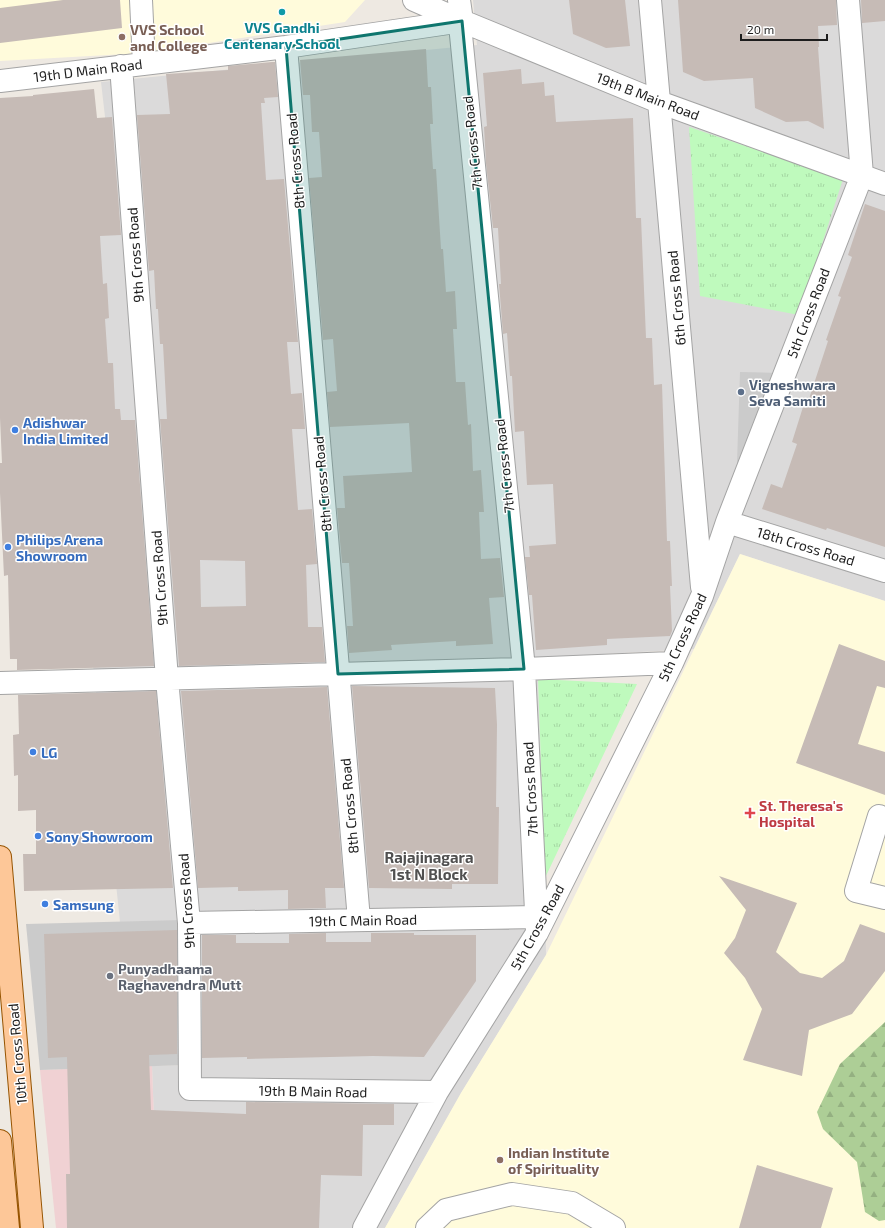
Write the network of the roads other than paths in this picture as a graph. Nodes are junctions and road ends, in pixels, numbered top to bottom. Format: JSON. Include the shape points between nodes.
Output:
{"nodes":[{"id":1,"x":140,"y":0,"type":"edge"},
{"id":2,"x":414,"y":0,"type":"edge"},
{"id":3,"x":459,"y":0,"type":"edge"},
{"id":4,"x":650,"y":0,"type":"edge"},
{"id":5,"x":848,"y":0,"type":"edge"},
{"id":6,"x":462,"y":21,"type":"junction"},
{"id":7,"x":286,"y":47,"type":"junction"},
{"id":8,"x":144,"y":64,"type":"junction"},
{"id":9,"x":121,"y":66,"type":"junction"},
{"id":10,"x":0,"y":81,"type":"edge"},
{"id":11,"x":659,"y":102,"type":"junction"},
{"id":12,"x":862,"y":175,"type":"junction"},
{"id":13,"x":885,"y":184,"type":"edge"},
{"id":14,"x":727,"y":522,"type":"junction"},
{"id":15,"x":885,"y":571,"type":"edge"},
{"id":16,"x":702,"y":596,"type":"junction"},
{"id":17,"x":672,"y":663,"type":"junction"},
{"id":18,"x":524,"y":669,"type":"junction"},
{"id":19,"x":338,"y":674,"type":"junction"},
{"id":20,"x":167,"y":679,"type":"junction"},
{"id":21,"x":0,"y":683,"type":"edge"},
{"id":22,"x":878,"y":816,"type":"dead end"},
{"id":23,"x":0,"y":856,"type":"edge"},
{"id":24,"x":885,"y":898,"type":"edge"},
{"id":25,"x":359,"y":920,"type":"junction"},
{"id":26,"x":189,"y":923,"type":"junction"},
{"id":27,"x":537,"y":925,"type":"junction"},
{"id":28,"x":190,"y":1089,"type":"joint"},
{"id":29,"x":437,"y":1092,"type":"junction"},
{"id":30,"x":24,"y":1133,"type":"junction"},
{"id":31,"x":0,"y":1135,"type":"edge"},
{"id":32,"x":0,"y":1141,"type":"edge"},
{"id":33,"x":8,"y":1228,"type":"edge"},
{"id":34,"x":32,"y":1228,"type":"edge"},
{"id":35,"x":364,"y":1228,"type":"edge"},
{"id":36,"x":427,"y":1228,"type":"edge"},
{"id":37,"x":614,"y":1228,"type":"edge"}],
"edges":[{"from":1,"to":8,"type":"street"},
{"from":2,"to":6,"type":"street","name":"19th B Main Road"},
{"from":3,"to":6,"type":"street","name":"7th Cross Road"},
{"from":4,"to":11,"type":"street","name":"6th Cross Road"},
{"from":5,"to":12,"type":"street","name":"5th Cross Road"},
{"from":6,"to":7,"type":"street","name":"19th D Main Road"},
{"from":6,"to":11,"type":"street","name":"19th B Main Road"},
{"from":6,"to":18,"type":"street","name":"7th Cross Road"},
{"from":7,"to":8,"type":"street","name":"19th D Main Road"},
{"from":7,"to":19,"type":"street","name":"8th Cross Road"},
{"from":8,"to":9,"type":"street","name":"19th D Main Road"},
{"from":9,"to":10,"type":"street","name":"19th D Main Road"},
{"from":9,"to":20,"type":"street","name":"9th Cross Road"},
{"from":11,"to":12,"type":"street","name":"19th B Main Road"},
{"from":11,"to":16,"type":"street","name":"6th Cross Road"},
{"from":12,"to":13,"type":"street","name":"19th B Main Road"},
{"from":12,"to":14,"type":"street","name":"5th Cross Road"},
{"from":14,"to":15,"type":"street","name":"18th Cross Road"},
{"from":14,"to":16,"type":"street","name":"5th Cross Road"},
{"from":16,"to":17,"type":"street","name":"5th Cross Road"},
{"from":17,"to":18,"type":"street"},
{"from":17,"to":27,"type":"street","name":"5th Cross Road"},
{"from":18,"to":19,"type":"street"},
{"from":18,"to":27,"type":"street","name":"7th Cross Road"},
{"from":19,"to":20,"type":"street"},
{"from":19,"to":25,"type":"street","name":"8th Cross Road"},
{"from":20,"to":21,"type":"street"},
{"from":20,"to":26,"type":"street","name":"9th Cross Road"},
{"from":22,"to":24,"type":"street","via":[[856,891]]},
{"from":23,"to":30,"type":"main road","name":"10th Cross Road"},
{"from":25,"to":26,"type":"street","name":"19th C Main Road"},
{"from":25,"to":27,"type":"street","name":"19th C Main Road"},
{"from":26,"to":28,"type":"street","name":"9th Cross Road"},
{"from":27,"to":29,"type":"street","name":"5th Cross Road"},
{"from":28,"to":29,"type":"street","name":"19th B Main Road"},
{"from":29,"to":35,"type":"street","name":"5th Cross Road"},
{"from":30,"to":31,"type":"street"},
{"from":30,"to":34,"type":"main road","name":"10th Cross Road"},
{"from":32,"to":33,"type":"main road"},
{"from":36,"to":37,"type":"street","via":[[446,1210],[512,1194],[572,1203]]}]}
